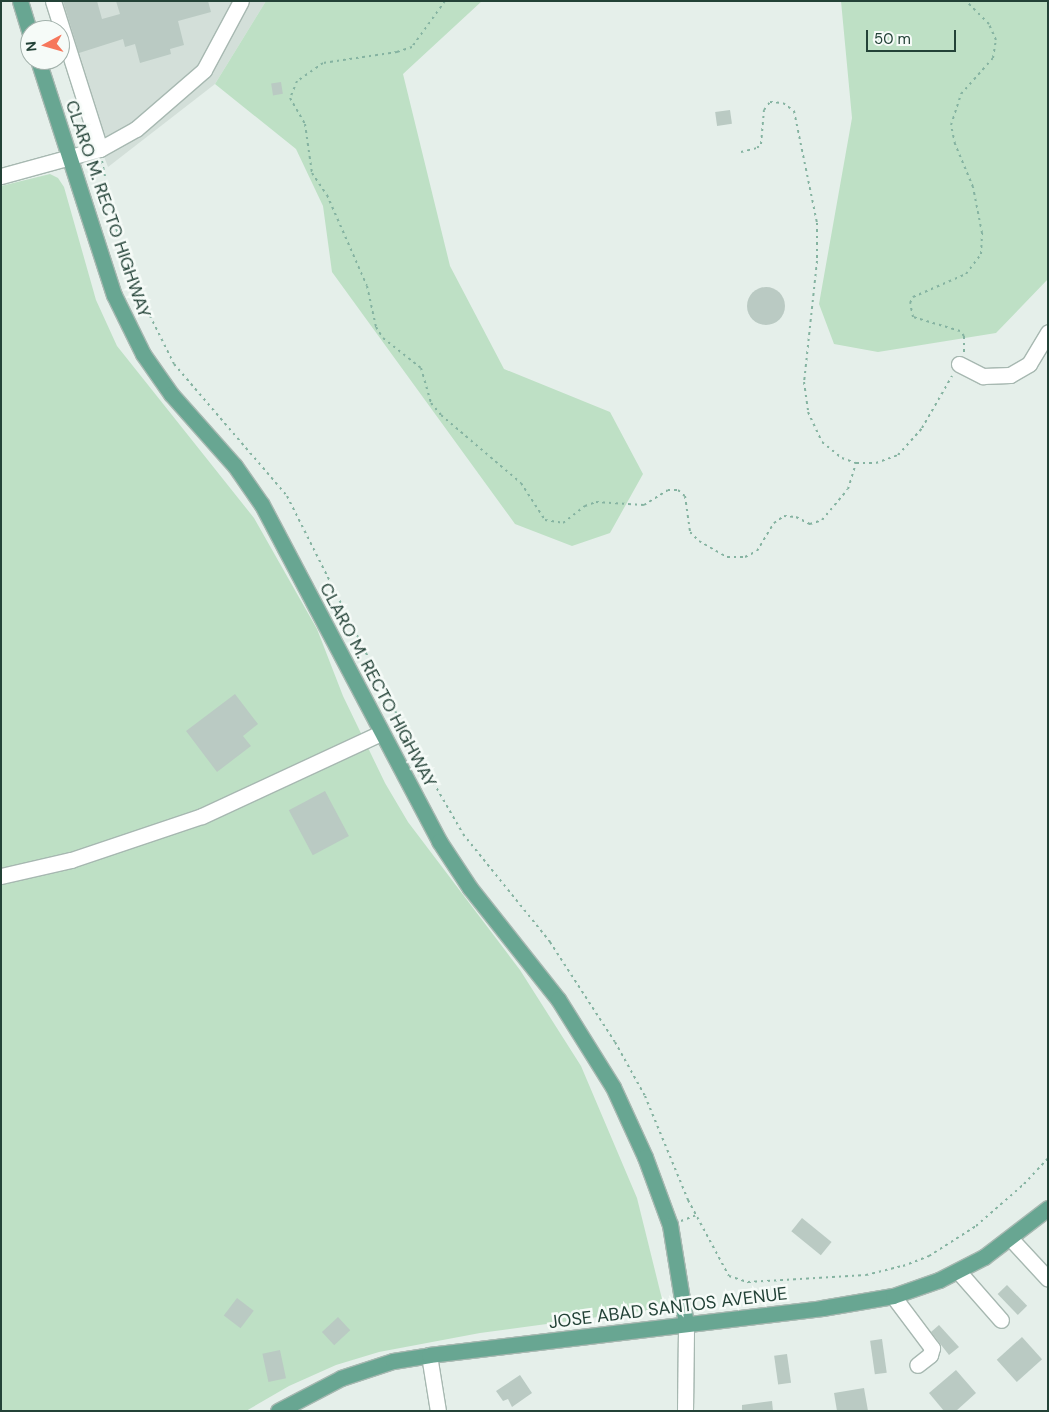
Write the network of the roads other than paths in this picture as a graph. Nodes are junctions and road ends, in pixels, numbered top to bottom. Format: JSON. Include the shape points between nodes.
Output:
{"nodes":[{"id":1,"x":20,"y":1,"type":"edge"},
{"id":2,"x":53,"y":1,"type":"edge"},
{"id":3,"x":241,"y":1,"type":"edge"},
{"id":4,"x":26,"y":20,"type":"edge"},
{"id":5,"x":41,"y":70,"type":"edge"},
{"id":6,"x":100,"y":149,"type":"junction"},
{"id":7,"x":70,"y":158,"type":"junction"},
{"id":8,"x":1,"y":176,"type":"edge"},
{"id":9,"x":1048,"y":332,"type":"edge"},
{"id":10,"x":959,"y":364,"type":"road end"},
{"id":11,"x":381,"y":733,"type":"junction"},
{"id":12,"x":1,"y":876,"type":"edge"},
{"id":13,"x":1048,"y":1208,"type":"edge"},
{"id":14,"x":1011,"y":1239,"type":"junction"},
{"id":15,"x":958,"y":1272,"type":"junction"},
{"id":16,"x":1048,"y":1278,"type":"edge"},
{"id":17,"x":893,"y":1296,"type":"junction"},
{"id":18,"x":1001,"y":1320,"type":"dead end"},
{"id":19,"x":686,"y":1324,"type":"junction"},
{"id":20,"x":429,"y":1355,"type":"junction"},
{"id":21,"x":916,"y":1365,"type":"dead end"},
{"id":22,"x":278,"y":1411,"type":"edge"},
{"id":23,"x":438,"y":1411,"type":"edge"},
{"id":24,"x":685,"y":1411,"type":"edge"}],
"edges":[{"from":1,"to":4,"type":"main road"},
{"from":2,"to":6,"type":"street"},
{"from":3,"to":6,"type":"street","via":[[204,70],[136,130]]},
{"from":5,"to":7,"type":"main road","name":"CLARO M. RECTO HIGHWAY"},
{"from":6,"to":7,"type":"street"},
{"from":7,"to":8,"type":"street"},
{"from":7,"to":11,"type":"main road","name":"CLARO M. RECTO HIGHWAY","via":[[114,295],[132,335],[157,376],[229,458],[262,505]]},
{"from":9,"to":10,"type":"street","via":[[1029,364],[1010,375],[983,376]]},
{"from":11,"to":12,"type":"street","via":[[202,816],[70,860]]},
{"from":11,"to":19,"type":"main road","name":"CLARO M. RECTO HIGHWAY","via":[[439,841],[470,888],[558,999],[613,1087],[645,1156],[670,1224]]},
{"from":13,"to":14,"type":"main road","name":"JOSE ABAD SANTOS AVENUE"},
{"from":14,"to":15,"type":"main road","name":"JOSE ABAD SANTOS AVENUE"},
{"from":14,"to":16,"type":"street"},
{"from":15,"to":17,"type":"main road","name":"JOSE ABAD SANTOS AVENUE"},
{"from":15,"to":18,"type":"street"},
{"from":17,"to":19,"type":"main road","name":"JOSE ABAD SANTOS AVENUE"},
{"from":17,"to":21,"type":"street","via":[[932,1348],[930,1356]]},
{"from":19,"to":20,"type":"main road","name":"JOSE ABAD SANTOS AVENUE"},
{"from":19,"to":24,"type":"street"},
{"from":20,"to":22,"type":"main road","name":"JOSE ABAD SANTOS AVENUE","via":[[393,1361],[341,1378]]},
{"from":20,"to":23,"type":"street"}]}
